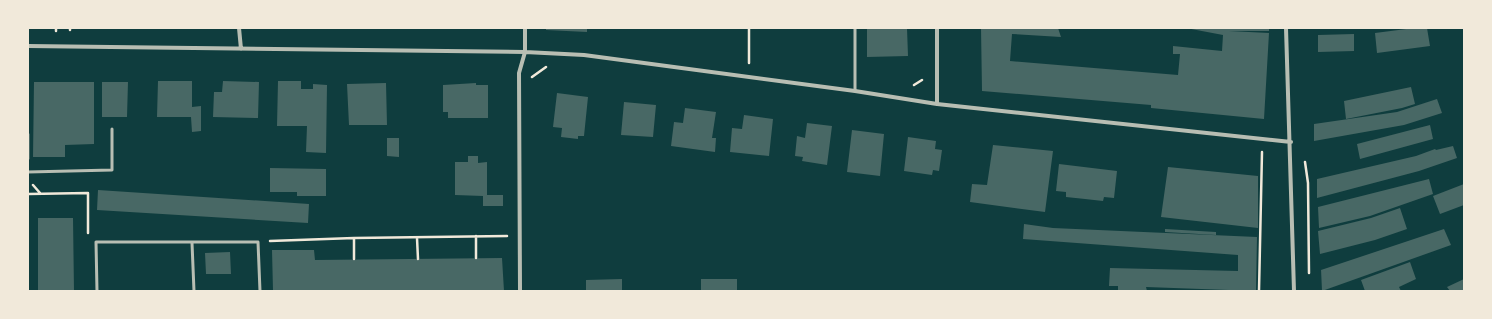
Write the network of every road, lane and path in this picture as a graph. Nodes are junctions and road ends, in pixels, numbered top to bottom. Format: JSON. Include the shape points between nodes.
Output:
{"nodes":[{"id":1,"x":239,"y":28,"type":"edge"},
{"id":2,"x":525,"y":28,"type":"edge"},
{"id":3,"x":749,"y":28,"type":"edge"},
{"id":4,"x":855,"y":28,"type":"edge"},
{"id":5,"x":937,"y":28,"type":"edge"},
{"id":6,"x":1286,"y":28,"type":"edge"},
{"id":7,"x":28,"y":46,"type":"edge"},
{"id":8,"x":241,"y":49,"type":"junction"},
{"id":9,"x":525,"y":52,"type":"junction"},
{"id":10,"x":749,"y":63,"type":"dead end"},
{"id":11,"x":552,"y":67,"type":"dead end"},
{"id":12,"x":925,"y":75,"type":"dead end"},
{"id":13,"x":532,"y":81,"type":"dead end"},
{"id":14,"x":908,"y":86,"type":"dead end"},
{"id":15,"x":855,"y":91,"type":"junction"},
{"id":16,"x":938,"y":104,"type":"junction"},
{"id":17,"x":112,"y":129,"type":"dead end"},
{"id":18,"x":28,"y":134,"type":"edge"},
{"id":19,"x":1291,"y":142,"type":"junction"},
{"id":20,"x":1262,"y":149,"type":"dead end"},
{"id":21,"x":28,"y":151,"type":"edge"},
{"id":22,"x":28,"y":172,"type":"edge"},
{"id":23,"x":28,"y":181,"type":"edge"},
{"id":24,"x":41,"y":193,"type":"junction"},
{"id":25,"x":28,"y":194,"type":"edge"},
{"id":26,"x":88,"y":236,"type":"dead end"},
{"id":27,"x":476,"y":236,"type":"junction"},
{"id":28,"x":520,"y":236,"type":"junction"},
{"id":29,"x":354,"y":238,"type":"junction"},
{"id":30,"x":417,"y":238,"type":"junction"},
{"id":31,"x":258,"y":242,"type":"junction"},
{"id":32,"x":192,"y":243,"type":"junction"},
{"id":33,"x":476,"y":258,"type":"dead end"},
{"id":34,"x":418,"y":259,"type":"dead end"},
{"id":35,"x":354,"y":260,"type":"dead end"},
{"id":36,"x":96,"y":291,"type":"edge"},
{"id":37,"x":194,"y":291,"type":"edge"},
{"id":38,"x":260,"y":291,"type":"edge"},
{"id":39,"x":520,"y":291,"type":"edge"},
{"id":40,"x":1259,"y":291,"type":"edge"},
{"id":41,"x":1294,"y":291,"type":"edge"}],
"edges":[{"from":1,"to":8,"type":"street"},
{"from":2,"to":9,"type":"street"},
{"from":3,"to":10,"type":"path"},
{"from":4,"to":15,"type":"lane"},
{"from":5,"to":16,"type":"street"},
{"from":6,"to":19,"type":"street"},
{"from":7,"to":8,"type":"street"},
{"from":8,"to":9,"type":"street"},
{"from":9,"to":15,"type":"street","via":[[584,55]]},
{"from":9,"to":28,"type":"street","via":[[519,72]]},
{"from":11,"to":13,"type":"path","via":[[544,67],[532,76]]},
{"from":12,"to":14,"type":"path","via":[[922,82]]},
{"from":15,"to":16,"type":"street"},
{"from":16,"to":19,"type":"street"},
{"from":17,"to":22,"type":"lane","via":[[112,170]]},
{"from":18,"to":21,"type":"path"},
{"from":19,"to":41,"type":"street"},
{"from":20,"to":40,"type":"path"},
{"from":21,"to":22,"type":"path"},
{"from":23,"to":24,"type":"path"},
{"from":24,"to":25,"type":"path"},
{"from":24,"to":26,"type":"path","via":[[88,193]]},
{"from":27,"to":28,"type":"path"},
{"from":27,"to":30,"type":"path"},
{"from":27,"to":33,"type":"path"},
{"from":28,"to":39,"type":"street"},
{"from":29,"to":30,"type":"path"},
{"from":29,"to":31,"type":"path"},
{"from":29,"to":35,"type":"path"},
{"from":30,"to":34,"type":"path"},
{"from":31,"to":32,"type":"lane"},
{"from":31,"to":38,"type":"lane"},
{"from":32,"to":36,"type":"lane","via":[[96,242]]},
{"from":32,"to":37,"type":"lane"}]}
